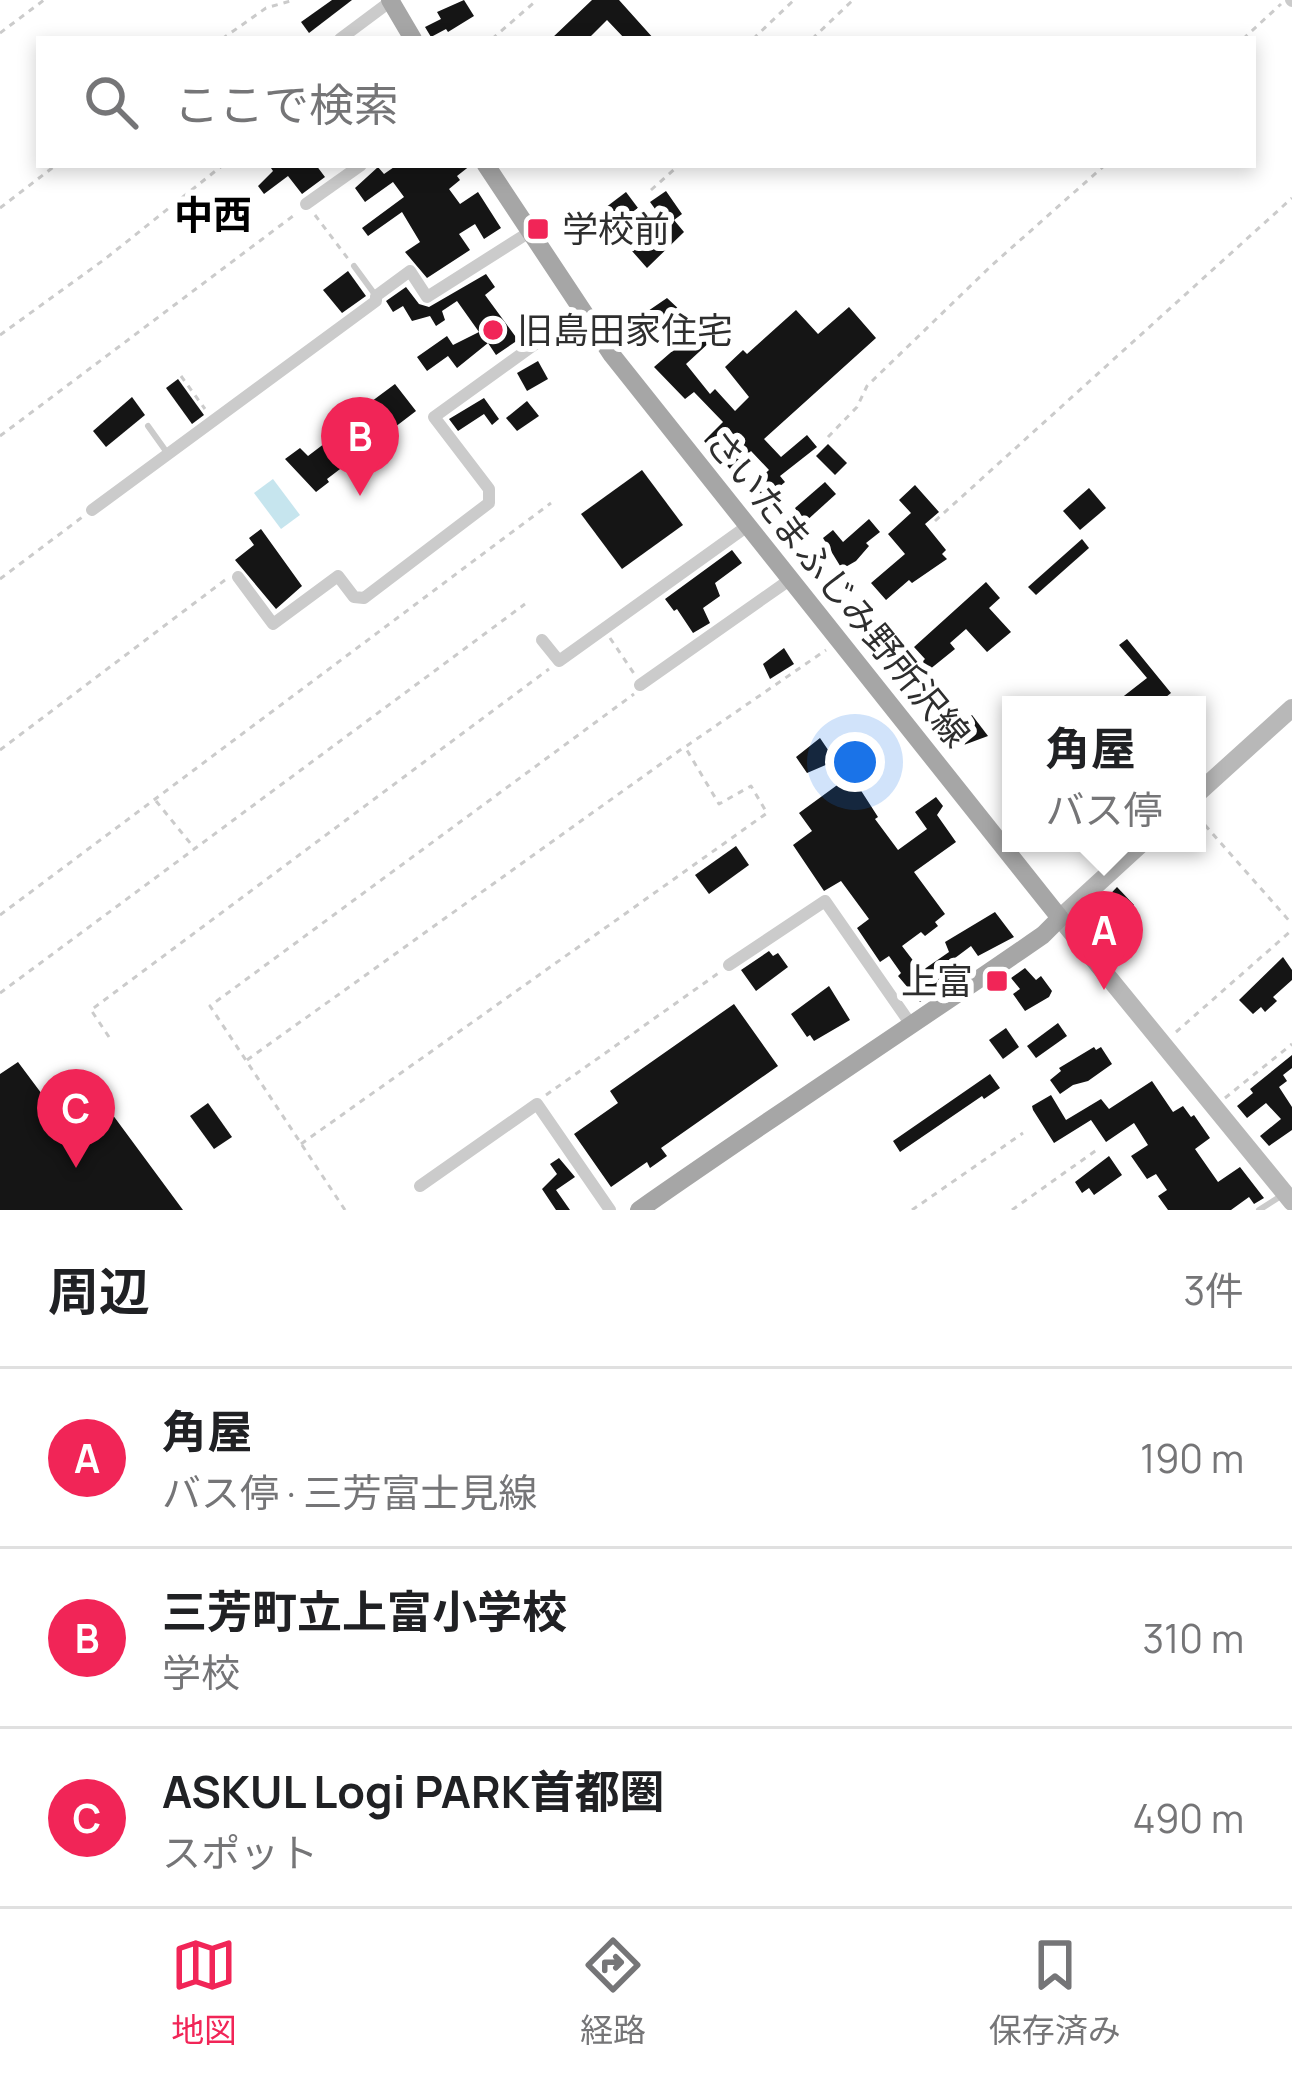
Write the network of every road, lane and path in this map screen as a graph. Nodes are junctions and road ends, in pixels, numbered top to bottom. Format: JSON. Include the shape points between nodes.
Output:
{"nodes":[{"id":1,"x":44,"y":0,"type":"edge"},
{"id":2,"x":294,"y":0,"type":"edge"},
{"id":3,"x":391,"y":0,"type":"edge"},
{"id":4,"x":537,"y":0,"type":"edge"},
{"id":5,"x":794,"y":0,"type":"edge"},
{"id":6,"x":853,"y":0,"type":"edge"},
{"id":7,"x":1289,"y":0,"type":"edge"},
{"id":8,"x":0,"y":33,"type":"edge"},
{"id":9,"x":226,"y":36,"type":"edge"},
{"id":10,"x":344,"y":36,"type":"edge"},
{"id":11,"x":411,"y":36,"type":"edge"},
{"id":12,"x":495,"y":36,"type":"edge"},
{"id":13,"x":756,"y":36,"type":"edge"},
{"id":14,"x":815,"y":36,"type":"edge"},
{"id":15,"x":1247,"y":36,"type":"edge"},
{"id":16,"x":52,"y":168,"type":"edge"},
{"id":17,"x":219,"y":168,"type":"edge"},
{"id":18,"x":357,"y":168,"type":"edge"},
{"id":19,"x":488,"y":168,"type":"edge"},
{"id":20,"x":676,"y":168,"type":"edge"},
{"id":21,"x":1102,"y":168,"type":"edge"},
{"id":22,"x":651,"y":190,"type":"dead end"},
{"id":23,"x":1292,"y":198,"type":"edge"},
{"id":24,"x":307,"y":204,"type":"junction"},
{"id":25,"x":0,"y":208,"type":"edge"},
{"id":26,"x":528,"y":233,"type":"junction"},
{"id":27,"x":354,"y":266,"type":"joint"},
{"id":28,"x":376,"y":296,"type":"junction"},
{"id":29,"x":581,"y":311,"type":"junction"},
{"id":30,"x":0,"y":335,"type":"edge"},
{"id":31,"x":181,"y":376,"type":"dead end"},
{"id":32,"x":214,"y":418,"type":"junction"},
{"id":33,"x":148,"y":426,"type":"dead end"},
{"id":34,"x":0,"y":436,"type":"edge"},
{"id":35,"x":828,"y":437,"type":"dead end"},
{"id":36,"x":168,"y":454,"type":"junction"},
{"id":37,"x":551,"y":503,"type":"dead end"},
{"id":38,"x":92,"y":510,"type":"joint"},
{"id":39,"x":935,"y":521,"type":"dead end"},
{"id":40,"x":746,"y":527,"type":"junction"},
{"id":41,"x":238,"y":577,"type":"joint"},
{"id":42,"x":0,"y":579,"type":"edge"},
{"id":43,"x":788,"y":581,"type":"junction"},
{"id":44,"x":526,"y":604,"type":"dead end"},
{"id":45,"x":604,"y":629,"type":"junction"},
{"id":46,"x":542,"y":640,"type":"dead end"},
{"id":47,"x":838,"y":643,"type":"junction"},
{"id":48,"x":559,"y":662,"type":"junction"},
{"id":49,"x":640,"y":686,"type":"junction"},
{"id":50,"x":1292,"y":709,"type":"edge"},
{"id":51,"x":685,"y":746,"type":"junction"},
{"id":52,"x":0,"y":751,"type":"edge"},
{"id":53,"x":1206,"y":786,"type":"edge"},
{"id":54,"x":155,"y":799,"type":"junction"},
{"id":55,"x":1206,"y":827,"type":"edge"},
{"id":56,"x":1002,"y":846,"type":"edge"},
{"id":57,"x":195,"y":849,"type":"junction"},
{"id":58,"x":1007,"y":852,"type":"edge"},
{"id":59,"x":1132,"y":852,"type":"edge"},
{"id":60,"x":0,"y":915,"type":"edge"},
{"id":61,"x":1060,"y":918,"type":"junction"},
{"id":62,"x":1292,"y":927,"type":"edge"},
{"id":63,"x":729,"y":965,"type":"joint"},
{"id":64,"x":0,"y":993,"type":"edge"},
{"id":65,"x":912,"y":1026,"type":"junction"},
{"id":66,"x":109,"y":1037,"type":"dead end"},
{"id":67,"x":1162,"y":1043,"type":"junction"},
{"id":68,"x":1292,"y":1044,"type":"edge"},
{"id":69,"x":247,"y":1061,"type":"junction"},
{"id":70,"x":537,"y":1104,"type":"junction"},
{"id":71,"x":1215,"y":1106,"type":"junction"},
{"id":72,"x":1023,"y":1133,"type":"dead end"},
{"id":73,"x":301,"y":1144,"type":"junction"},
{"id":74,"x":1098,"y":1149,"type":"dead end"},
{"id":75,"x":420,"y":1186,"type":"dead end"},
{"id":76,"x":1289,"y":1198,"type":"edge"},
{"id":77,"x":345,"y":1210,"type":"edge"},
{"id":78,"x":610,"y":1210,"type":"edge"},
{"id":79,"x":639,"y":1210,"type":"edge"},
{"id":80,"x":912,"y":1210,"type":"edge"},
{"id":81,"x":1012,"y":1210,"type":"edge"},
{"id":82,"x":1259,"y":1210,"type":"edge"}],
"edges":[{"from":1,"to":8,"type":"path"},
{"from":2,"to":9,"type":"path","via":[[266,8]]},
{"from":3,"to":10,"type":"street"},
{"from":3,"to":11,"type":"main road"},
{"from":4,"to":12,"type":"path"},
{"from":5,"to":13,"type":"path"},
{"from":6,"to":14,"type":"path"},
{"from":7,"to":15,"type":"path"},
{"from":16,"to":25,"type":"path"},
{"from":17,"to":30,"type":"path"},
{"from":18,"to":24,"type":"street"},
{"from":19,"to":26,"type":"main road","name":"さいたまふじみ野所沢線"},
{"from":20,"to":22,"type":"path"},
{"from":21,"to":35,"type":"path","via":[[867,386]]},
{"from":23,"to":39,"type":"path"},
{"from":24,"to":27,"type":"path"},
{"from":24,"to":34,"type":"path"},
{"from":26,"to":28,"type":"street","via":[[427,297],[410,271]]},
{"from":26,"to":29,"type":"main road","name":"さいたまふじみ野所沢線"},
{"from":27,"to":28,"type":"lane"},
{"from":28,"to":32,"type":"street"},
{"from":29,"to":40,"type":"main road","name":"さいたまふじみ野所沢線"},
{"from":29,"to":41,"type":"street","via":[[434,417],[489,489],[489,502],[471,516],[364,598],[338,576],[273,624]]},
{"from":31,"to":32,"type":"path"},
{"from":32,"to":36,"type":"street"},
{"from":33,"to":36,"type":"lane"},
{"from":36,"to":38,"type":"street"},
{"from":37,"to":54,"type":"path"},
{"from":38,"to":42,"type":"path"},
{"from":40,"to":43,"type":"main road","name":"さいたまふじみ野所沢線"},
{"from":40,"to":45,"type":"street"},
{"from":41,"to":52,"type":"path"},
{"from":43,"to":47,"type":"main road","name":"さいたまふじみ野所沢線"},
{"from":43,"to":49,"type":"street"},
{"from":44,"to":57,"type":"path"},
{"from":45,"to":48,"type":"street"},
{"from":45,"to":49,"type":"path"},
{"from":46,"to":48,"type":"street"},
{"from":47,"to":51,"type":"path"},
{"from":47,"to":56,"type":"main road","name":"さいたまふじみ野所沢線"},
{"from":48,"to":66,"type":"path","via":[[91,1010]]},
{"from":49,"to":69,"type":"path","via":[[210,1006]]},
{"from":50,"to":53,"type":"main road"},
{"from":51,"to":69,"type":"path"},
{"from":51,"to":73,"type":"path","via":[[719,805],[751,786],[767,813]]},
{"from":54,"to":57,"type":"path"},
{"from":54,"to":60,"type":"path"},
{"from":55,"to":62,"type":"path"},
{"from":57,"to":64,"type":"path"},
{"from":58,"to":61,"type":"main road","name":"さいたまふじみ野所沢線"},
{"from":59,"to":61,"type":"main road"},
{"from":61,"to":65,"type":"main road"},
{"from":61,"to":67,"type":"main road"},
{"from":62,"to":67,"type":"path"},
{"from":63,"to":65,"type":"street","via":[[825,901]]},
{"from":63,"to":70,"type":"path"},
{"from":65,"to":79,"type":"main road"},
{"from":67,"to":71,"type":"main road"},
{"from":68,"to":71,"type":"path"},
{"from":69,"to":73,"type":"path"},
{"from":70,"to":75,"type":"street"},
{"from":70,"to":78,"type":"street"},
{"from":71,"to":76,"type":"main road"},
{"from":72,"to":80,"type":"path"},
{"from":73,"to":77,"type":"path"},
{"from":74,"to":81,"type":"path"},
{"from":76,"to":82,"type":"lane"}]}
